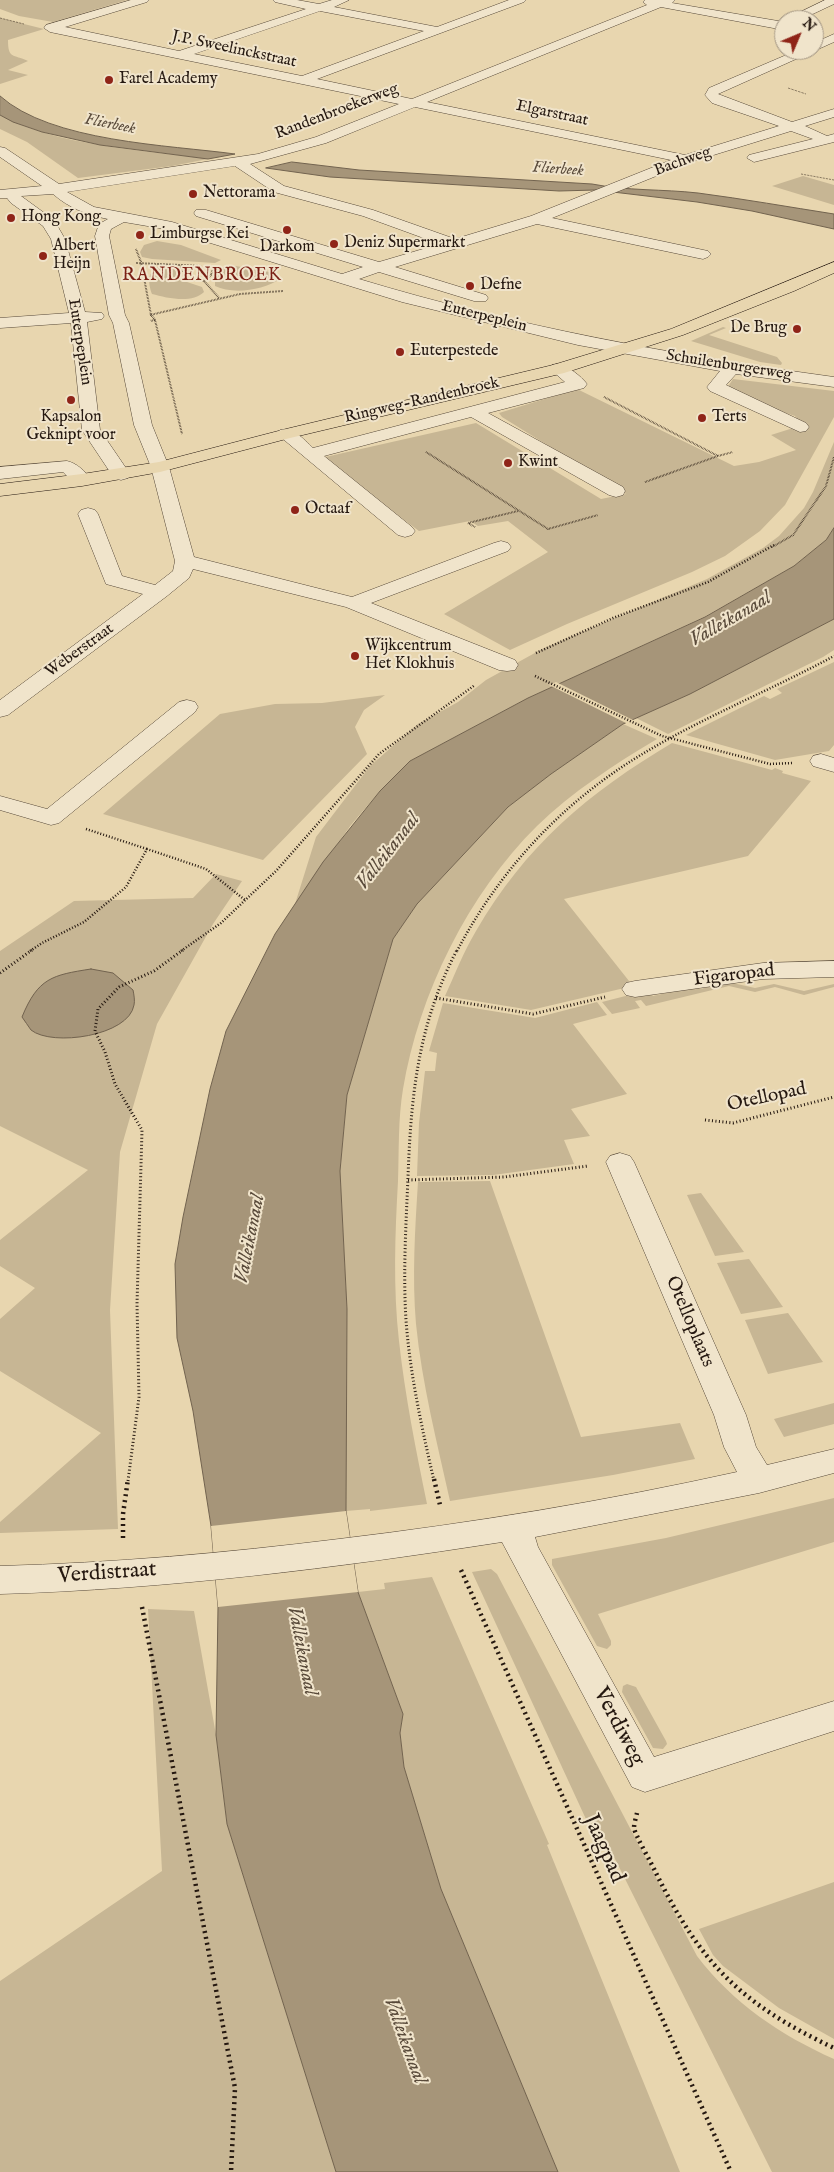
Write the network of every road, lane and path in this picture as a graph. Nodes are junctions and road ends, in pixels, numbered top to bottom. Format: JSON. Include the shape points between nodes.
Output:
{"nodes":[{"id":1,"x":143,"y":0,"type":"edge"},
{"id":2,"x":279,"y":0,"type":"edge"},
{"id":3,"x":343,"y":0,"type":"edge"},
{"id":4,"x":520,"y":0,"type":"edge"},
{"id":5,"x":638,"y":0,"type":"edge"},
{"id":6,"x":834,"y":0,"type":"edge"},
{"id":7,"x":664,"y":2,"type":"edge"},
{"id":8,"x":320,"y":8,"type":"junction"},
{"id":9,"x":812,"y":10,"type":"edge"},
{"id":10,"x":774,"y":21,"type":"edge"},
{"id":11,"x":436,"y":30,"type":"junction"},
{"id":12,"x":177,"y":55,"type":"junction"},
{"id":13,"x":785,"y":60,"type":"edge"},
{"id":14,"x":749,"y":76,"type":"junction"},
{"id":15,"x":302,"y":80,"type":"junction"},
{"id":16,"x":806,"y":94,"type":"dead end"},
{"id":17,"x":411,"y":103,"type":"junction"},
{"id":18,"x":834,"y":113,"type":"edge"},
{"id":19,"x":792,"y":126,"type":"junction"},
{"id":20,"x":830,"y":139,"type":"edge"},
{"id":21,"x":0,"y":151,"type":"edge"},
{"id":22,"x":754,"y":158,"type":"dead end"},
{"id":23,"x":686,"y":159,"type":"junction"},
{"id":24,"x":236,"y":161,"type":"junction"},
{"id":25,"x":10,"y":174,"type":"dead end"},
{"id":26,"x":38,"y":176,"type":"junction"},
{"id":27,"x":56,"y":188,"type":"junction"},
{"id":28,"x":6,"y":194,"type":"edge"},
{"id":29,"x":201,"y":214,"type":"dead end"},
{"id":30,"x":122,"y":218,"type":"junction"},
{"id":31,"x":536,"y":219,"type":"junction"},
{"id":32,"x":456,"y":244,"type":"junction"},
{"id":33,"x":136,"y":247,"type":"dead end"},
{"id":34,"x":703,"y":254,"type":"dead end"},
{"id":35,"x":141,"y":262,"type":"junction"},
{"id":36,"x":221,"y":263,"type":"dead end"},
{"id":37,"x":182,"y":264,"type":"junction"},
{"id":38,"x":214,"y":266,"type":"junction"},
{"id":39,"x":834,"y":267,"type":"edge"},
{"id":40,"x":379,"y":268,"type":"junction"},
{"id":41,"x":345,"y":278,"type":"junction"},
{"id":42,"x":204,"y":281,"type":"junction"},
{"id":43,"x":286,"y":290,"type":"dead end"},
{"id":44,"x":219,"y":298,"type":"junction"},
{"id":45,"x":494,"y":306,"type":"dead end"},
{"id":46,"x":117,"y":314,"type":"junction"},
{"id":47,"x":151,"y":315,"type":"junction"},
{"id":48,"x":78,"y":317,"type":"junction"},
{"id":49,"x":155,"y":320,"type":"dead end"},
{"id":50,"x":0,"y":324,"type":"edge"},
{"id":51,"x":624,"y":349,"type":"junction"},
{"id":52,"x":732,"y":368,"type":"junction"},
{"id":53,"x":558,"y":369,"type":"junction"},
{"id":54,"x":834,"y":382,"type":"edge"},
{"id":55,"x":578,"y":384,"type":"junction"},
{"id":56,"x":474,"y":412,"type":"junction"},
{"id":57,"x":800,"y":427,"type":"dead end"},
{"id":58,"x":396,"y":432,"type":"junction"},
{"id":59,"x":286,"y":434,"type":"junction"},
{"id":60,"x":733,"y":452,"type":"dead end"},
{"id":61,"x":310,"y":454,"type":"junction"},
{"id":62,"x":834,"y":456,"type":"edge"},
{"id":63,"x":188,"y":459,"type":"junction"},
{"id":64,"x":160,"y":467,"type":"junction"},
{"id":65,"x":0,"y":473,"type":"edge"},
{"id":66,"x":121,"y":474,"type":"junction"},
{"id":67,"x":82,"y":480,"type":"junction"},
{"id":68,"x":0,"y":490,"type":"edge"},
{"id":69,"x":616,"y":491,"type":"dead end"},
{"id":70,"x":88,"y":514,"type":"dead end"},
{"id":71,"x":548,"y":529,"type":"dead end"},
{"id":72,"x":405,"y":531,"type":"dead end"},
{"id":73,"x":500,"y":547,"type":"dead end"},
{"id":74,"x":185,"y":562,"type":"junction"},
{"id":75,"x":160,"y":592,"type":"junction"},
{"id":76,"x":353,"y":604,"type":"junction"},
{"id":77,"x":834,"y":656,"type":"edge"},
{"id":78,"x":507,"y":665,"type":"junction"},
{"id":79,"x":552,"y":684,"type":"dead end"},
{"id":80,"x":187,"y":707,"type":"dead end"},
{"id":81,"x":0,"y":710,"type":"edge"},
{"id":82,"x":670,"y":738,"type":"junction"},
{"id":83,"x":827,"y":763,"type":"edge"},
{"id":84,"x":0,"y":803,"type":"edge"},
{"id":85,"x":51,"y":818,"type":"junction"},
{"id":86,"x":147,"y":849,"type":"junction"},
{"id":87,"x":246,"y":900,"type":"junction"},
{"id":88,"x":834,"y":969,"type":"edge"},
{"id":89,"x":0,"y":973,"type":"edge"},
{"id":90,"x":635,"y":990,"type":"joint"},
{"id":91,"x":436,"y":998,"type":"junction"},
{"id":92,"x":834,"y":1097,"type":"edge"},
{"id":93,"x":705,"y":1120,"type":"dead end"},
{"id":94,"x":620,"y":1162,"type":"joint"},
{"id":95,"x":408,"y":1180,"type":"junction"},
{"id":96,"x":834,"y":1461,"type":"edge"},
{"id":97,"x":759,"y":1481,"type":"junction"},
{"id":98,"x":515,"y":1528,"type":"junction"},
{"id":99,"x":449,"y":1538,"type":"junction"},
{"id":100,"x":135,"y":1572,"type":"junction"},
{"id":101,"x":0,"y":1580,"type":"edge"},
{"id":102,"x":834,"y":1716,"type":"edge"},
{"id":103,"x":645,"y":1776,"type":"junction"},
{"id":104,"x":834,"y":2048,"type":"edge"},
{"id":105,"x":231,"y":2172,"type":"edge"},
{"id":106,"x":731,"y":2172,"type":"edge"}],
"edges":[{"from":1,"to":12,"type":"street","name":"J.P. Sweelinckstraat","via":[[50,28]]},
{"from":2,"to":8,"type":"street"},
{"from":3,"to":8,"type":"street"},
{"from":4,"to":11,"type":"street"},
{"from":5,"to":7,"type":"street"},
{"from":6,"to":9,"type":"street"},
{"from":7,"to":10,"type":"street"},
{"from":7,"to":17,"type":"street","name":"Randenbroekerweg"},
{"from":8,"to":11,"type":"street"},
{"from":8,"to":12,"type":"street"},
{"from":11,"to":15,"type":"street"},
{"from":12,"to":15,"type":"street","name":"J.P. Sweelinckstraat"},
{"from":13,"to":14,"type":"street"},
{"from":14,"to":16,"type":"path"},
{"from":14,"to":19,"type":"street","via":[[711,95],[717,100]]},
{"from":15,"to":17,"type":"street","name":"J.P. Sweelinckstraat"},
{"from":17,"to":23,"type":"street","name":"Elgarstraat"},
{"from":17,"to":24,"type":"street","name":"Randenbroekerweg","via":[[307,145]]},
{"from":18,"to":19,"type":"street","name":"Bachweg"},
{"from":19,"to":20,"type":"street"},
{"from":19,"to":23,"type":"street","name":"Bachweg"},
{"from":20,"to":22,"type":"street"},
{"from":21,"to":26,"type":"street","name":"Euterpeplein"},
{"from":23,"to":31,"type":"street","name":"Bachweg"},
{"from":24,"to":27,"type":"street","name":"Randenbroekerweg"},
{"from":24,"to":32,"type":"street","via":[[279,190],[368,213]]},
{"from":25,"to":26,"type":"street"},
{"from":26,"to":27,"type":"street","name":"Euterpeplein"},
{"from":27,"to":28,"type":"street","name":"Randenbroekerweg"},
{"from":27,"to":30,"type":"street","name":"Euterpeplein","via":[[82,208]]},
{"from":28,"to":48,"type":"street","name":"Euterpeplein","via":[[49,223],[58,239]]},
{"from":29,"to":40,"type":"street","name":"Euterpeplein"},
{"from":30,"to":41,"type":"street","name":"Euterpeplein","via":[[167,225]]},
{"from":30,"to":46,"type":"street","via":[[104,227],[102,236]]},
{"from":31,"to":32,"type":"street","name":"Bachweg"},
{"from":31,"to":34,"type":"street","name":"Bachweg"},
{"from":32,"to":40,"type":"street","name":"Bachweg"},
{"from":33,"to":35,"type":"path"},
{"from":35,"to":37,"type":"path"},
{"from":35,"to":47,"type":"path"},
{"from":36,"to":38,"type":"path"},
{"from":37,"to":38,"type":"path"},
{"from":37,"to":42,"type":"path","via":[[180,268],[190,278]]},
{"from":38,"to":42,"type":"path"},
{"from":39,"to":51,"type":"main road","name":"Ringweg-Randenbroek","via":[[751,304]]},
{"from":40,"to":41,"type":"street","name":"Bachweg"},
{"from":40,"to":45,"type":"street","name":"Euterpeplein","via":[[487,301]]},
{"from":41,"to":51,"type":"street","name":"Euterpeplein","via":[[408,299]]},
{"from":42,"to":44,"type":"path"},
{"from":43,"to":44,"type":"path"},
{"from":44,"to":47,"type":"path"},
{"from":46,"to":47,"type":"path"},
{"from":46,"to":48,"type":"street"},
{"from":46,"to":64,"type":"street","via":[[143,425]]},
{"from":48,"to":50,"type":"street"},
{"from":48,"to":66,"type":"street","name":"Euterpeplein","via":[[91,430]]},
{"from":49,"to":63,"type":"path"},
{"from":51,"to":52,"type":"street","name":"Schuilenburgerweg"},
{"from":51,"to":53,"type":"main road","name":"Ringweg-Randenbroek"},
{"from":52,"to":54,"type":"street","name":"Schuilenburgerweg"},
{"from":52,"to":57,"type":"street","via":[[716,387]]},
{"from":53,"to":55,"type":"street"},
{"from":53,"to":59,"type":"main road","name":"Ringweg-Randenbroek"},
{"from":55,"to":56,"type":"street","name":"Ringweg-Randenbroek"},
{"from":55,"to":60,"type":"path","via":[[718,456]]},
{"from":56,"to":58,"type":"street","name":"Ringweg-Randenbroek"},
{"from":56,"to":69,"type":"street","name":"Ringweg-Randenbroek"},
{"from":58,"to":61,"type":"street","name":"Ringweg-Randenbroek"},
{"from":58,"to":71,"type":"path","name":"Ringweg-Randenbroek"},
{"from":59,"to":61,"type":"street"},
{"from":59,"to":63,"type":"main road","name":"Ringweg-Randenbroek"},
{"from":61,"to":72,"type":"street"},
{"from":62,"to":78,"type":"path","via":[[826,486],[793,534],[708,582],[613,618]]},
{"from":63,"to":64,"type":"main road","name":"Ringweg-Randenbroek"},
{"from":64,"to":66,"type":"main road","name":"Ringweg-Randenbroek"},
{"from":64,"to":74,"type":"street"},
{"from":65,"to":67,"type":"street","via":[[67,466]]},
{"from":66,"to":67,"type":"main road","name":"Ringweg-Randenbroek"},
{"from":67,"to":68,"type":"main road","name":"Ringweg-Randenbroek"},
{"from":70,"to":75,"type":"street","via":[[113,580]]},
{"from":73,"to":76,"type":"street"},
{"from":74,"to":75,"type":"street","name":"Weberstraat","via":[[182,574]]},
{"from":74,"to":76,"type":"street"},
{"from":75,"to":81,"type":"street","name":"Weberstraat"},
{"from":76,"to":78,"type":"street"},
{"from":77,"to":82,"type":"path","name":"Jaagpad"},
{"from":78,"to":87,"type":"path","via":[[379,754],[277,870]]},
{"from":79,"to":82,"type":"path"},
{"from":80,"to":85,"type":"street"},
{"from":82,"to":83,"type":"path","via":[[770,764]]},
{"from":82,"to":91,"type":"path","name":"Jaagpad","via":[[590,789],[523,851],[493,890],[468,931]]},
{"from":84,"to":85,"type":"street"},
{"from":85,"to":86,"type":"path"},
{"from":86,"to":87,"type":"path","via":[[206,869]]},
{"from":86,"to":89,"type":"path","via":[[126,887],[84,922],[42,942]]},
{"from":87,"to":100,"type":"path","via":[[221,923],[154,971],[119,987],[98,1009],[95,1031],[115,1084],[142,1130],[137,1304],[139,1397],[122,1538]]},
{"from":88,"to":90,"type":"street","name":"Figaropad","via":[[763,971]]},
{"from":90,"to":91,"type":"path","via":[[533,1014]]},
{"from":91,"to":95,"type":"path","name":"Jaagpad","via":[[424,1034],[413,1090]]},
{"from":92,"to":93,"type":"path","name":"Otellopad","via":[[733,1123]]},
{"from":94,"to":95,"type":"path","via":[[504,1177]]},
{"from":94,"to":97,"type":"street","name":"Otelloplaats","via":[[730,1415],[740,1448]]},
{"from":95,"to":99,"type":"path","name":"Jaagpad","via":[[405,1298],[409,1346],[431,1466]]},
{"from":96,"to":97,"type":"street"},
{"from":97,"to":98,"type":"street"},
{"from":98,"to":99,"type":"street"},
{"from":98,"to":103,"type":"street","name":"Verdiweg","via":[[521,1548]]},
{"from":99,"to":100,"type":"street","name":"Verdistraat","via":[[215,1566]]},
{"from":99,"to":106,"type":"path","name":"Jaagpad","via":[[469,1591]]},
{"from":100,"to":101,"type":"street","name":"Verdistraat"},
{"from":100,"to":105,"type":"path","via":[[235,2088]]},
{"from":102,"to":103,"type":"street","name":"Verdiweg"},
{"from":103,"to":104,"type":"path","via":[[634,1829],[687,1931],[719,1971],[751,2000],[777,2019]]}]}
